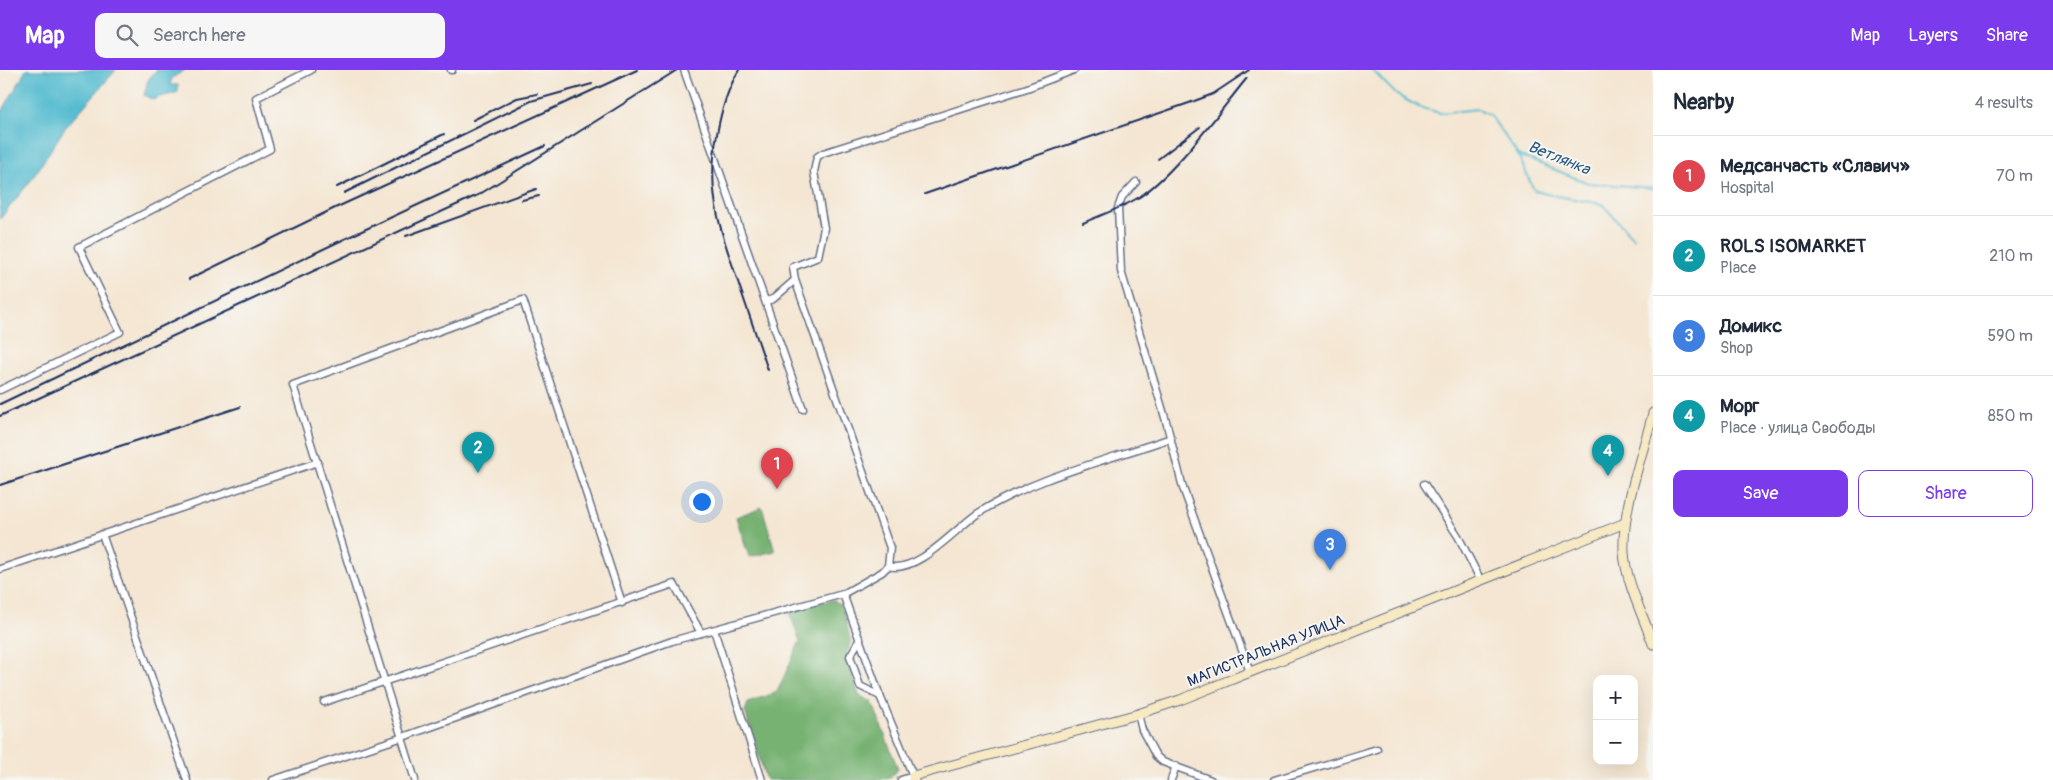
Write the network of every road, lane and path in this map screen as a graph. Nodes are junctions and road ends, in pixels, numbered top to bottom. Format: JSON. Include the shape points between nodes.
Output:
{"nodes":[{"id":1,"x":311,"y":70,"type":"edge"},
{"id":2,"x":684,"y":70,"type":"edge"},
{"id":3,"x":1074,"y":70,"type":"edge"},
{"id":4,"x":1136,"y":182,"type":"dead end"},
{"id":5,"x":795,"y":280,"type":"junction"},
{"id":6,"x":766,"y":301,"type":"junction"},
{"id":7,"x":0,"y":390,"type":"edge"},
{"id":8,"x":803,"y":409,"type":"dead end"},
{"id":9,"x":1653,"y":413,"type":"edge"},
{"id":10,"x":1171,"y":438,"type":"junction"},
{"id":11,"x":318,"y":462,"type":"junction"},
{"id":12,"x":1424,"y":484,"type":"dead end"},
{"id":13,"x":1625,"y":523,"type":"junction"},
{"id":14,"x":102,"y":534,"type":"junction"},
{"id":15,"x":0,"y":559,"type":"edge"},
{"id":16,"x":888,"y":566,"type":"junction"},
{"id":17,"x":1,"y":568,"type":"edge"},
{"id":18,"x":1480,"y":580,"type":"junction"},
{"id":19,"x":843,"y":594,"type":"junction"},
{"id":20,"x":622,"y":603,"type":"junction"},
{"id":21,"x":714,"y":630,"type":"junction"},
{"id":22,"x":702,"y":633,"type":"junction"},
{"id":23,"x":860,"y":639,"type":"junction"},
{"id":24,"x":1653,"y":644,"type":"edge"},
{"id":25,"x":1250,"y":672,"type":"junction"},
{"id":26,"x":383,"y":681,"type":"junction"},
{"id":27,"x":880,"y":696,"type":"junction"},
{"id":28,"x":324,"y":702,"type":"dead end"},
{"id":29,"x":1138,"y":714,"type":"junction"},
{"id":30,"x":400,"y":738,"type":"junction"},
{"id":31,"x":1377,"y":749,"type":"dead end"},
{"id":32,"x":1176,"y":766,"type":"junction"},
{"id":33,"x":913,"y":778,"type":"edge"},
{"id":34,"x":188,"y":780,"type":"edge"},
{"id":35,"x":273,"y":780,"type":"edge"},
{"id":36,"x":415,"y":780,"type":"edge"},
{"id":37,"x":762,"y":780,"type":"edge"},
{"id":38,"x":901,"y":780,"type":"edge"},
{"id":39,"x":1171,"y":780,"type":"edge"},
{"id":40,"x":1211,"y":780,"type":"edge"},
{"id":41,"x":1274,"y":780,"type":"edge"}],
"edges":[{"from":1,"to":7,"type":"street","via":[[256,98],[270,149],[79,247],[120,332]]},
{"from":2,"to":6,"type":"street"},
{"from":3,"to":5,"type":"street","via":[[817,157],[814,172],[824,228],[818,257],[793,267]]},
{"from":4,"to":10,"type":"street","via":[[1122,197],[1118,208],[1121,271]]},
{"from":5,"to":6,"type":"street"},
{"from":5,"to":16,"type":"street","via":[[890,548]]},
{"from":6,"to":8,"type":"street"},
{"from":9,"to":13,"type":"main road"},
{"from":10,"to":16,"type":"street","via":[[1007,495],[914,563],[899,568]]},
{"from":10,"to":25,"type":"street","via":[[1183,488]]},
{"from":11,"to":14,"type":"street"},
{"from":11,"to":20,"type":"street","via":[[293,385],[523,300]]},
{"from":11,"to":26,"type":"street"},
{"from":12,"to":18,"type":"street","via":[[1458,536]]},
{"from":13,"to":18,"type":"main road","name":"МАГИСТРАЛЬНАЯ УЛИЦА"},
{"from":13,"to":24,"type":"main road","via":[[1624,554],[1629,576]]},
{"from":14,"to":17,"type":"street"},
{"from":14,"to":34,"type":"street"},
{"from":15,"to":17,"type":"street"},
{"from":16,"to":19,"type":"street"},
{"from":18,"to":25,"type":"main road","name":"МАГИСТРАЛЬНАЯ УЛИЦА"},
{"from":19,"to":21,"type":"street"},
{"from":19,"to":23,"type":"street"},
{"from":20,"to":22,"type":"street","via":[[674,584]]},
{"from":20,"to":26,"type":"street"},
{"from":21,"to":22,"type":"street"},
{"from":21,"to":37,"type":"street"},
{"from":22,"to":30,"type":"street","via":[[662,644]]},
{"from":23,"to":27,"type":"street"},
{"from":23,"to":27,"type":"street","via":[[850,656],[860,686]]},
{"from":25,"to":29,"type":"main road","name":"МАГИСТРАЛЬНАЯ УЛИЦА"},
{"from":26,"to":28,"type":"street"},
{"from":26,"to":30,"type":"street"},
{"from":27,"to":33,"type":"street"},
{"from":29,"to":32,"type":"street","via":[[1142,730],[1156,756]]},
{"from":29,"to":33,"type":"main road","name":"МАГИСТРАЛЬНАЯ УЛИЦА"},
{"from":30,"to":35,"type":"street"},
{"from":30,"to":36,"type":"street"},
{"from":31,"to":41,"type":"street"},
{"from":32,"to":39,"type":"street"},
{"from":32,"to":40,"type":"street"},
{"from":33,"to":38,"type":"street"}]}
